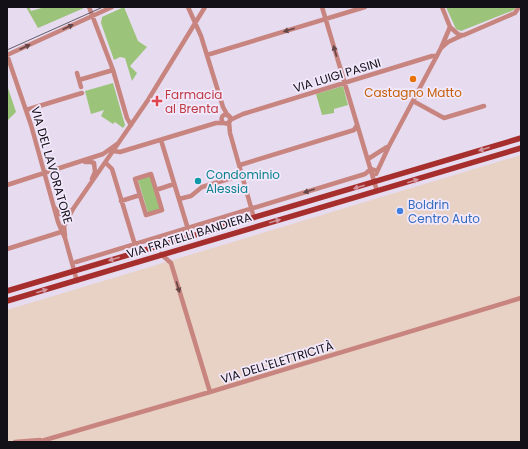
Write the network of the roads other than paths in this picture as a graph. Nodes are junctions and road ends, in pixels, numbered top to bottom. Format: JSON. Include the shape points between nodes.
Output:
{"nodes":[{"id":1,"x":112,"y":7,"type":"edge"},
{"id":2,"x":188,"y":7,"type":"edge"},
{"id":3,"x":205,"y":7,"type":"edge"},
{"id":4,"x":322,"y":7,"type":"edge"},
{"id":5,"x":365,"y":7,"type":"edge"},
{"id":6,"x":442,"y":7,"type":"edge"},
{"id":7,"x":519,"y":7,"type":"edge"},
{"id":8,"x":90,"y":9,"type":"edge"},
{"id":9,"x":518,"y":12,"type":"edge"},
{"id":10,"x":93,"y":16,"type":"junction"},
{"id":11,"x":326,"y":19,"type":"junction"},
{"id":12,"x":196,"y":22,"type":"junction"},
{"id":13,"x":450,"y":27,"type":"junction"},
{"id":14,"x":464,"y":35,"type":"junction"},
{"id":15,"x":441,"y":48,"type":"junction"},
{"id":16,"x":7,"y":55,"type":"edge"},
{"id":17,"x":207,"y":55,"type":"junction"},
{"id":18,"x":437,"y":56,"type":"junction"},
{"id":19,"x":113,"y":70,"type":"junction"},
{"id":20,"x":78,"y":73,"type":"dead end"},
{"id":21,"x":80,"y":80,"type":"junction"},
{"id":22,"x":344,"y":83,"type":"junction"},
{"id":23,"x":81,"y":86,"type":"dead end"},
{"id":24,"x":82,"y":93,"type":"dead end"},
{"id":25,"x":413,"y":101,"type":"junction"},
{"id":26,"x":484,"y":106,"type":"dead end"},
{"id":27,"x":26,"y":110,"type":"junction"},
{"id":28,"x":226,"y":120,"type":"junction"},
{"id":29,"x":132,"y":125,"type":"junction"},
{"id":30,"x":355,"y":128,"type":"junction"},
{"id":31,"x":521,"y":138,"type":"edge"},
{"id":32,"x":160,"y":140,"type":"junction"},
{"id":33,"x":120,"y":142,"type":"junction"},
{"id":34,"x":521,"y":148,"type":"edge"},
{"id":35,"x":114,"y":151,"type":"junction"},
{"id":36,"x":383,"y":154,"type":"junction"},
{"id":37,"x":368,"y":159,"type":"junction"},
{"id":38,"x":80,"y":163,"type":"junction"},
{"id":39,"x":106,"y":163,"type":"junction"},
{"id":40,"x":240,"y":165,"type":"junction"},
{"id":41,"x":371,"y":169,"type":"junction"},
{"id":42,"x":56,"y":170,"type":"junction"},
{"id":43,"x":377,"y":171,"type":"junction"},
{"id":44,"x":45,"y":174,"type":"junction"},
{"id":45,"x":242,"y":175,"type":"junction"},
{"id":46,"x":39,"y":176,"type":"junction"},
{"id":47,"x":92,"y":179,"type":"junction"},
{"id":48,"x":374,"y":180,"type":"junction"},
{"id":49,"x":48,"y":182,"type":"junction"},
{"id":50,"x":174,"y":184,"type":"junction"},
{"id":51,"x":7,"y":185,"type":"edge"},
{"id":52,"x":156,"y":190,"type":"junction"},
{"id":53,"x":377,"y":191,"type":"junction"},
{"id":54,"x":140,"y":195,"type":"junction"},
{"id":55,"x":179,"y":199,"type":"junction"},
{"id":56,"x":122,"y":200,"type":"junction"},
{"id":57,"x":54,"y":206,"type":"junction"},
{"id":58,"x":73,"y":209,"type":"junction"},
{"id":59,"x":252,"y":210,"type":"junction"},
{"id":60,"x":254,"y":218,"type":"junction"},
{"id":61,"x":188,"y":229,"type":"junction"},
{"id":62,"x":61,"y":232,"type":"junction"},
{"id":63,"x":65,"y":238,"type":"junction"},
{"id":64,"x":135,"y":245,"type":"junction"},
{"id":65,"x":7,"y":249,"type":"edge"},
{"id":66,"x":161,"y":254,"type":"junction"},
{"id":67,"x":76,"y":262,"type":"dead end"},
{"id":68,"x":74,"y":271,"type":"junction"},
{"id":69,"x":77,"y":281,"type":"junction"},
{"id":70,"x":7,"y":291,"type":"edge"},
{"id":71,"x":521,"y":298,"type":"edge"},
{"id":72,"x":7,"y":301,"type":"edge"},
{"id":73,"x":210,"y":392,"type":"junction"},
{"id":74,"x":46,"y":439,"type":"junction"},
{"id":75,"x":15,"y":442,"type":"edge"},
{"id":76,"x":38,"y":442,"type":"edge"}],
"edges":[{"from":1,"to":10,"type":"street"},
{"from":2,"to":12,"type":"street"},
{"from":3,"to":12,"type":"street"},
{"from":4,"to":11,"type":"street"},
{"from":5,"to":11,"type":"street"},
{"from":6,"to":13,"type":"street"},
{"from":7,"to":9,"type":"street"},
{"from":8,"to":10,"type":"street"},
{"from":9,"to":14,"type":"street"},
{"from":16,"to":10,"type":"street","one_way":true},
{"from":10,"to":19,"type":"street"},
{"from":11,"to":17,"type":"street","one_way":true},
{"from":22,"to":11,"type":"street","one_way":true},
{"from":12,"to":17,"type":"street"},
{"from":12,"to":29,"type":"street"},
{"from":13,"to":14,"type":"street","via":[[454,33]]},
{"from":13,"to":15,"type":"street"},
{"from":14,"to":15,"type":"street"},
{"from":15,"to":18,"type":"street"},
{"from":16,"to":27,"type":"street","name":"VIA DEL LAVORATORE"},
{"from":17,"to":28,"type":"street"},
{"from":18,"to":22,"type":"street","name":"VIA LUIGI PASINI"},
{"from":18,"to":25,"type":"street"},
{"from":19,"to":21,"type":"street"},
{"from":19,"to":29,"type":"street","via":[[127,118]]},
{"from":20,"to":21,"type":"street"},
{"from":21,"to":23,"type":"street"},
{"from":22,"to":28,"type":"street","name":"VIA LUIGI PASINI"},
{"from":22,"to":30,"type":"street"},
{"from":24,"to":27,"type":"street"},
{"from":25,"to":26,"type":"street","via":[[444,118]]},
{"from":25,"to":36,"type":"street"},
{"from":27,"to":44,"type":"street","name":"VIA DEL LAVORATORE"},
{"from":28,"to":32,"type":"street","name":"VIA LUIGI PASINI"},
{"from":28,"to":40,"type":"street"},
{"from":29,"to":33,"type":"street"},
{"from":30,"to":37,"type":"street","via":[[360,134]]},
{"from":30,"to":40,"type":"street"},
{"from":31,"to":48,"type":"main road","name":"VIA FRATELLI BANDIERA","one_way":true},
{"from":32,"to":35,"type":"street","name":"VIA LUIGI PASINI","via":[[120,152]]},
{"from":32,"to":50,"type":"street"},
{"from":33,"to":35,"type":"street"},
{"from":33,"to":38,"type":"street","via":[[103,154]]},
{"from":53,"to":34,"type":"main road","name":"VIA FRATELLI BANDIERA","one_way":true},
{"from":35,"to":39,"type":"street"},
{"from":36,"to":37,"type":"street"},
{"from":36,"to":43,"type":"street"},
{"from":37,"to":41,"type":"street"},
{"from":38,"to":42,"type":"street"},
{"from":38,"to":47,"type":"street","via":[[94,164],[95,172]]},
{"from":39,"to":47,"type":"street"},
{"from":39,"to":56,"type":"street","via":[[112,169]]},
{"from":40,"to":45,"type":"street"},
{"from":41,"to":43,"type":"street"},
{"from":41,"to":48,"type":"street"},
{"from":41,"to":59,"type":"street","name":"VIA FRATELLI BANDIERA","one_way":true,"via":[[365,174]]},
{"from":42,"to":44,"type":"street"},
{"from":42,"to":49,"type":"street"},
{"from":43,"to":48,"type":"street"},
{"from":44,"to":46,"type":"street"},
{"from":44,"to":49,"type":"street","name":"VIA DEL LAVORATORE"},
{"from":45,"to":55,"type":"street","via":[[202,187],[191,196]]},
{"from":45,"to":59,"type":"street"},
{"from":46,"to":49,"type":"street"},
{"from":46,"to":51,"type":"street"},
{"from":47,"to":58,"type":"street"},
{"from":48,"to":53,"type":"street"},
{"from":48,"to":60,"type":"main road","name":"VIA FRATELLI BANDIERA","one_way":true},
{"from":49,"to":57,"type":"street","name":"VIA DEL LAVORATORE"},
{"from":50,"to":52,"type":"street"},
{"from":50,"to":55,"type":"street"},
{"from":52,"to":54,"type":"street","via":[[151,174],[135,179]]},
{"from":52,"to":54,"type":"street","via":[[162,210],[146,215]]},
{"from":66,"to":53,"type":"main road","name":"VIA FRATELLI BANDIERA","one_way":true},
{"from":54,"to":56,"type":"street"},
{"from":55,"to":61,"type":"street"},
{"from":56,"to":64,"type":"street"},
{"from":57,"to":58,"type":"street","via":[[60,214]]},
{"from":57,"to":62,"type":"street","name":"VIA DEL LAVORATORE"},
{"from":58,"to":63,"type":"street","via":[[64,226]]},
{"from":59,"to":60,"type":"street"},
{"from":59,"to":61,"type":"street","name":"VIA FRATELLI BANDIERA"},
{"from":60,"to":68,"type":"main road","name":"VIA FRATELLI BANDIERA","one_way":true},
{"from":61,"to":64,"type":"street","name":"VIA FRATELLI BANDIERA"},
{"from":62,"to":63,"type":"street","name":"VIA DEL LAVORATORE"},
{"from":62,"to":65,"type":"street"},
{"from":63,"to":68,"type":"street","name":"VIA DEL LAVORATORE"},
{"from":64,"to":67,"type":"street","name":"VIA FRATELLI BANDIERA"},
{"from":66,"to":69,"type":"main road","name":"VIA FRATELLI BANDIERA"},
{"from":66,"to":73,"type":"street","one_way":true,"via":[[171,263]]},
{"from":68,"to":69,"type":"street","name":"VIA DEL LAVORATORE"},
{"from":68,"to":70,"type":"main road","name":"VIA FRATELLI BANDIERA"},
{"from":72,"to":69,"type":"main road","name":"VIA FRATELLI BANDIERA","one_way":true},
{"from":71,"to":73,"type":"street","name":"VIA DELL'ELETTRICITÀ"},
{"from":73,"to":74,"type":"street","name":"VIA DELL'ELETTRICITÀ"},
{"from":74,"to":75,"type":"street"},
{"from":74,"to":76,"type":"street","name":"VIA DELL'ELETTRICITÀ"}]}
